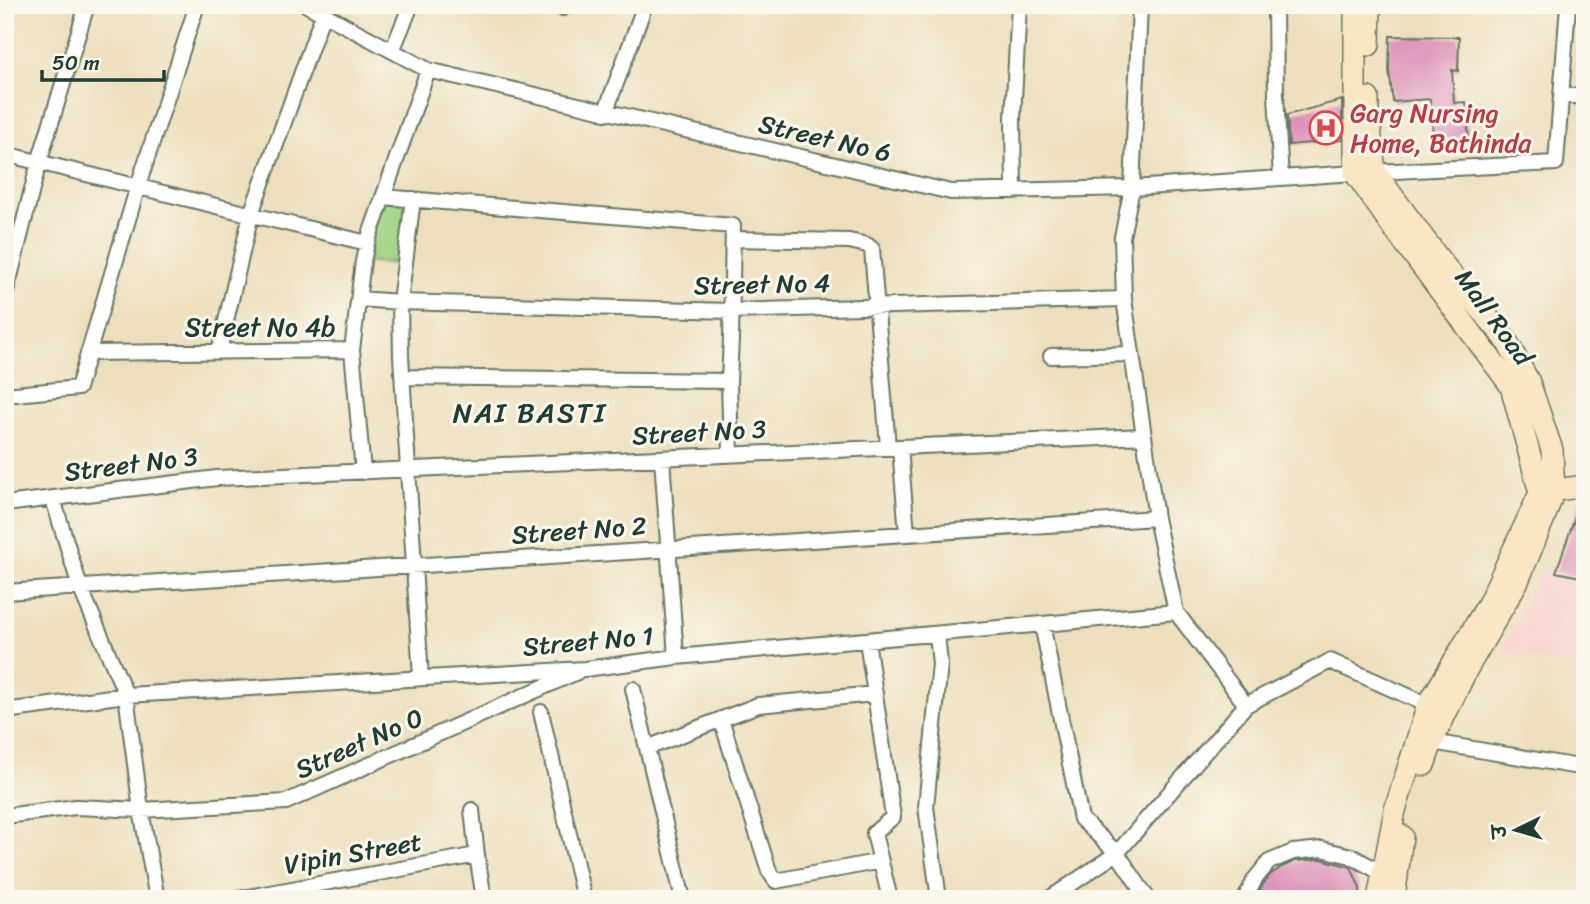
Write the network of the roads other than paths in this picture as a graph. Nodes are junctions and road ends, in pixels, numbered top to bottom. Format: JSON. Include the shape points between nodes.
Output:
{"nodes":[{"id":1,"x":88,"y":5,"type":"edge"},
{"id":2,"x":197,"y":5,"type":"edge"},
{"id":3,"x":307,"y":5,"type":"edge"},
{"id":4,"x":411,"y":5,"type":"edge"},
{"id":5,"x":645,"y":5,"type":"edge"},
{"id":6,"x":1019,"y":5,"type":"edge"},
{"id":7,"x":1140,"y":5,"type":"edge"},
{"id":8,"x":1275,"y":5,"type":"edge"},
{"id":9,"x":1355,"y":5,"type":"edge"},
{"id":10,"x":1370,"y":5,"type":"edge"},
{"id":11,"x":1568,"y":5,"type":"edge"},
{"id":12,"x":323,"y":14,"type":"junction"},
{"id":13,"x":392,"y":51,"type":"junction"},
{"id":14,"x":428,"y":70,"type":"junction"},
{"id":15,"x":1562,"y":95,"type":"junction"},
{"id":16,"x":1585,"y":97,"type":"edge"},
{"id":17,"x":605,"y":113,"type":"junction"},
{"id":18,"x":5,"y":154,"type":"edge"},
{"id":19,"x":39,"y":162,"type":"junction"},
{"id":20,"x":1365,"y":172,"type":"junction"},
{"id":21,"x":1281,"y":178,"type":"junction"},
{"id":22,"x":138,"y":186,"type":"junction"},
{"id":23,"x":1132,"y":188,"type":"junction"},
{"id":24,"x":1014,"y":191,"type":"junction"},
{"id":25,"x":383,"y":197,"type":"junction"},
{"id":26,"x":413,"y":199,"type":"junction"},
{"id":27,"x":251,"y":214,"type":"junction"},
{"id":28,"x":733,"y":239,"type":"junction"},
{"id":29,"x":367,"y":243,"type":"junction"},
{"id":30,"x":5,"y":296,"type":"edge"},
{"id":31,"x":359,"y":299,"type":"junction"},
{"id":32,"x":1124,"y":299,"type":"junction"},
{"id":33,"x":400,"y":302,"type":"junction"},
{"id":34,"x":877,"y":307,"type":"junction"},
{"id":35,"x":731,"y":311,"type":"junction"},
{"id":36,"x":352,"y":350,"type":"junction"},
{"id":37,"x":219,"y":351,"type":"junction"},
{"id":38,"x":88,"y":353,"type":"junction"},
{"id":39,"x":1132,"y":354,"type":"junction"},
{"id":40,"x":1051,"y":356,"type":"dead end"},
{"id":41,"x":403,"y":377,"type":"junction"},
{"id":42,"x":729,"y":381,"type":"junction"},
{"id":43,"x":5,"y":395,"type":"edge"},
{"id":44,"x":1144,"y":436,"type":"junction"},
{"id":45,"x":894,"y":447,"type":"junction"},
{"id":46,"x":731,"y":455,"type":"junction"},
{"id":47,"x":662,"y":458,"type":"junction"},
{"id":48,"x":408,"y":469,"type":"junction"},
{"id":49,"x":363,"y":471,"type":"junction"},
{"id":50,"x":1585,"y":486,"type":"edge"},
{"id":51,"x":1547,"y":492,"type":"junction"},
{"id":52,"x":53,"y":499,"type":"junction"},
{"id":53,"x":5,"y":504,"type":"edge"},
{"id":54,"x":1156,"y":517,"type":"junction"},
{"id":55,"x":907,"y":534,"type":"junction"},
{"id":56,"x":668,"y":549,"type":"junction"},
{"id":57,"x":414,"y":565,"type":"junction"},
{"id":58,"x":80,"y":587,"type":"junction"},
{"id":59,"x":5,"y":592,"type":"edge"},
{"id":60,"x":1176,"y":612,"type":"junction"},
{"id":61,"x":1042,"y":624,"type":"junction"},
{"id":62,"x":937,"y":634,"type":"junction"},
{"id":63,"x":867,"y":640,"type":"junction"},
{"id":64,"x":676,"y":657,"type":"junction"},
{"id":65,"x":585,"y":669,"type":"junction"},
{"id":66,"x":421,"y":678,"type":"junction"},
{"id":67,"x":633,"y":689,"type":"dead end"},
{"id":68,"x":875,"y":694,"type":"junction"},
{"id":69,"x":126,"y":695,"type":"junction"},
{"id":70,"x":1246,"y":705,"type":"junction"},
{"id":71,"x":1428,"y":705,"type":"junction"},
{"id":72,"x":5,"y":711,"type":"edge"},
{"id":73,"x":541,"y":712,"type":"dead end"},
{"id":74,"x":720,"y":719,"type":"junction"},
{"id":75,"x":1425,"y":741,"type":"junction"},
{"id":76,"x":647,"y":748,"type":"junction"},
{"id":77,"x":1585,"y":768,"type":"edge"},
{"id":78,"x":141,"y":810,"type":"junction"},
{"id":79,"x":472,"y":810,"type":"dead end"},
{"id":80,"x":5,"y":816,"type":"edge"},
{"id":81,"x":1117,"y":853,"type":"junction"},
{"id":82,"x":477,"y":855,"type":"junction"},
{"id":83,"x":881,"y":861,"type":"junction"},
{"id":84,"x":1382,"y":873,"type":"junction"},
{"id":85,"x":157,"y":899,"type":"edge"},
{"id":86,"x":237,"y":899,"type":"edge"},
{"id":87,"x":484,"y":899,"type":"edge"},
{"id":88,"x":584,"y":899,"type":"edge"},
{"id":89,"x":683,"y":899,"type":"edge"},
{"id":90,"x":890,"y":899,"type":"edge"},
{"id":91,"x":939,"y":899,"type":"edge"},
{"id":92,"x":1049,"y":899,"type":"edge"},
{"id":93,"x":1148,"y":899,"type":"edge"},
{"id":94,"x":1245,"y":899,"type":"edge"},
{"id":95,"x":1378,"y":899,"type":"edge"},
{"id":96,"x":1394,"y":899,"type":"edge"}],
"edges":[{"from":1,"to":19,"type":"street"},
{"from":2,"to":22,"type":"street"},
{"from":3,"to":12,"type":"street","name":"Street No 6"},
{"from":4,"to":13,"type":"street"},
{"from":5,"to":17,"type":"street"},
{"from":6,"to":24,"type":"street"},
{"from":7,"to":23,"type":"street"},
{"from":8,"to":21,"type":"street"},
{"from":9,"to":20,"type":"main road"},
{"from":10,"to":20,"type":"main road"},
{"from":11,"to":15,"type":"street"},
{"from":12,"to":13,"type":"street","name":"Street No 6"},
{"from":12,"to":27,"type":"street"},
{"from":13,"to":14,"type":"street","name":"Street No 6"},
{"from":14,"to":17,"type":"street","name":"Street No 6"},
{"from":14,"to":25,"type":"street"},
{"from":15,"to":16,"type":"street"},
{"from":15,"to":20,"type":"street","name":"Street No 6","via":[[1556,163]]},
{"from":17,"to":24,"type":"street","name":"Street No 6","via":[[951,192]]},
{"from":18,"to":19,"type":"street"},
{"from":19,"to":22,"type":"street"},
{"from":19,"to":30,"type":"street"},
{"from":20,"to":21,"type":"street","name":"Street No 6"},
{"from":20,"to":51,"type":"main road","name":"Mall Road","via":[[1392,226],[1511,386]]},
{"from":21,"to":23,"type":"street","name":"Street No 6"},
{"from":22,"to":27,"type":"street"},
{"from":22,"to":38,"type":"street"},
{"from":23,"to":24,"type":"street","name":"Street No 6"},
{"from":23,"to":32,"type":"street","via":[[1122,237]]},
{"from":25,"to":26,"type":"street"},
{"from":25,"to":29,"type":"street"},
{"from":26,"to":28,"type":"street","via":[[733,226]]},
{"from":26,"to":33,"type":"street"},
{"from":27,"to":29,"type":"street"},
{"from":27,"to":37,"type":"street"},
{"from":28,"to":34,"type":"street","via":[[867,245],[872,249]]},
{"from":28,"to":35,"type":"street"},
{"from":29,"to":31,"type":"street"},
{"from":31,"to":33,"type":"street","name":"Street No 4"},
{"from":31,"to":36,"type":"street"},
{"from":32,"to":34,"type":"street","name":"Street No 4"},
{"from":32,"to":39,"type":"street"},
{"from":33,"to":35,"type":"street","name":"Street No 4"},
{"from":33,"to":41,"type":"street"},
{"from":34,"to":35,"type":"street","name":"Street No 4"},
{"from":34,"to":45,"type":"street"},
{"from":35,"to":42,"type":"street"},
{"from":36,"to":37,"type":"street","name":"Street No 4b"},
{"from":36,"to":49,"type":"street","name":"Street No 4b"},
{"from":37,"to":38,"type":"street","name":"Street No 4b"},
{"from":38,"to":43,"type":"street","via":[[78,388]]},
{"from":39,"to":40,"type":"street"},
{"from":39,"to":44,"type":"street"},
{"from":41,"to":42,"type":"street"},
{"from":41,"to":48,"type":"street"},
{"from":42,"to":46,"type":"street"},
{"from":44,"to":45,"type":"street","name":"Street No 3"},
{"from":44,"to":54,"type":"street"},
{"from":45,"to":46,"type":"street","name":"Street No 3"},
{"from":45,"to":55,"type":"street"},
{"from":46,"to":47,"type":"street","name":"Street No 3"},
{"from":47,"to":48,"type":"street","name":"Street No 3"},
{"from":47,"to":56,"type":"street"},
{"from":48,"to":49,"type":"street","name":"Street No 3"},
{"from":48,"to":57,"type":"street"},
{"from":49,"to":52,"type":"street","name":"Street No 3","via":[[217,478]]},
{"from":50,"to":51,"type":"main road"},
{"from":51,"to":71,"type":"main road"},
{"from":51,"to":75,"type":"main road","via":[[1518,581]]},
{"from":52,"to":53,"type":"street","name":"Street No 3"},
{"from":52,"to":58,"type":"street"},
{"from":54,"to":55,"type":"street","name":"Street No 2"},
{"from":54,"to":60,"type":"street"},
{"from":55,"to":56,"type":"street","name":"Street No 2"},
{"from":56,"to":57,"type":"street","name":"Street No 2"},
{"from":56,"to":64,"type":"street"},
{"from":57,"to":58,"type":"street","name":"Street No 2"},
{"from":57,"to":66,"type":"street"},
{"from":58,"to":59,"type":"street","name":"Street No 2"},
{"from":58,"to":69,"type":"street"},
{"from":60,"to":61,"type":"street","name":"Street No 1"},
{"from":60,"to":70,"type":"street"},
{"from":61,"to":62,"type":"street","name":"Street No 1"},
{"from":61,"to":81,"type":"street","via":[[1081,819]]},
{"from":62,"to":63,"type":"street","name":"Street No 1"},
{"from":62,"to":91,"type":"street","via":[[940,664],[926,807]]},
{"from":63,"to":64,"type":"street","name":"Street No 1"},
{"from":63,"to":68,"type":"street"},
{"from":64,"to":65,"type":"street","name":"Street No 1"},
{"from":65,"to":66,"type":"street","name":"Street No 1"},
{"from":65,"to":78,"type":"street","name":"Street No 0","via":[[286,802]]},
{"from":66,"to":69,"type":"street","name":"Street No 1"},
{"from":67,"to":76,"type":"street"},
{"from":68,"to":74,"type":"street","via":[[758,705]]},
{"from":68,"to":83,"type":"street","via":[[893,817],[874,833]]},
{"from":69,"to":72,"type":"street","name":"Street No 1"},
{"from":69,"to":78,"type":"street"},
{"from":70,"to":71,"type":"street","via":[[1331,661]]},
{"from":70,"to":81,"type":"street"},
{"from":71,"to":75,"type":"main road"},
{"from":73,"to":88,"type":"street"},
{"from":74,"to":76,"type":"street"},
{"from":74,"to":83,"type":"street","via":[[776,881]]},
{"from":75,"to":77,"type":"street"},
{"from":75,"to":84,"type":"main road","via":[[1395,810]]},
{"from":75,"to":96,"type":"main road","via":[[1405,821]]},
{"from":76,"to":89,"type":"street"},
{"from":78,"to":80,"type":"street","name":"Street No 0","via":[[76,807]]},
{"from":78,"to":85,"type":"street"},
{"from":79,"to":82,"type":"street"},
{"from":81,"to":92,"type":"street"},
{"from":81,"to":93,"type":"street"},
{"from":82,"to":86,"type":"street","name":"Vipin Street"},
{"from":82,"to":87,"type":"street"},
{"from":83,"to":90,"type":"street"},
{"from":84,"to":94,"type":"street","via":[[1351,856],[1322,849],[1293,852],[1269,862]]},
{"from":84,"to":95,"type":"main road"}]}
